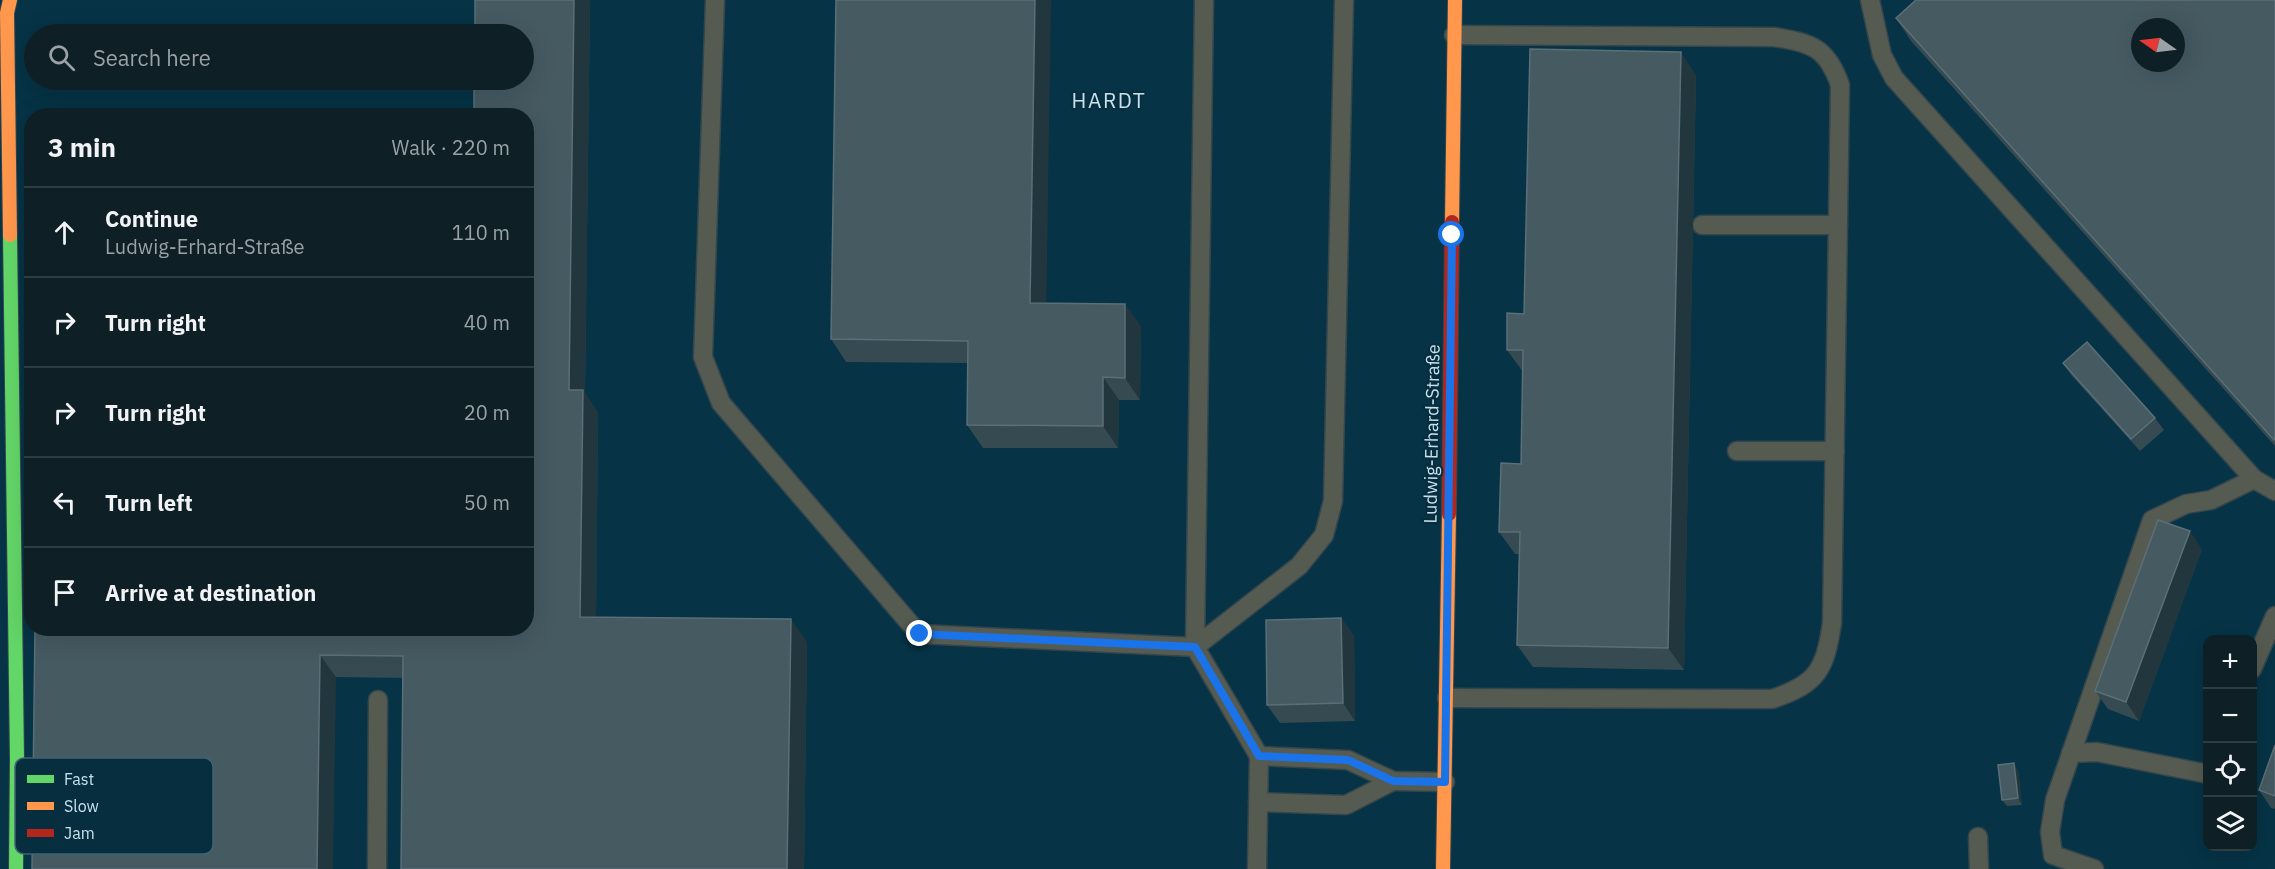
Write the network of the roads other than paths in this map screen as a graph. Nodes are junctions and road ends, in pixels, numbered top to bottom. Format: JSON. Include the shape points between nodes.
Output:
{"nodes":[{"id":1,"x":10,"y":0,"type":"edge"},
{"id":2,"x":715,"y":0,"type":"edge"},
{"id":3,"x":1204,"y":0,"type":"edge"},
{"id":4,"x":1344,"y":0,"type":"edge"},
{"id":5,"x":1455,"y":0,"type":"edge"},
{"id":6,"x":1870,"y":0,"type":"edge"},
{"id":7,"x":1454,"y":35,"type":"junction"},
{"id":8,"x":1702,"y":225,"type":"dead end"},
{"id":9,"x":1838,"y":225,"type":"junction"},
{"id":10,"x":1737,"y":451,"type":"dead end"},
{"id":11,"x":1835,"y":451,"type":"junction"},
{"id":12,"x":2254,"y":479,"type":"junction"},
{"id":13,"x":2275,"y":491,"type":"edge"},
{"id":14,"x":2275,"y":616,"type":"edge"},
{"id":15,"x":1195,"y":647,"type":"junction"},
{"id":16,"x":2257,"y":659,"type":"edge"},
{"id":17,"x":1448,"y":698,"type":"junction"},
{"id":18,"x":378,"y":700,"type":"dead end"},
{"id":19,"x":2071,"y":753,"type":"junction"},
{"id":20,"x":1259,"y":756,"type":"junction"},
{"id":21,"x":17,"y":758,"type":"edge"},
{"id":22,"x":2203,"y":773,"type":"edge"},
{"id":23,"x":1393,"y":781,"type":"junction"},
{"id":24,"x":1445,"y":782,"type":"junction"},
{"id":25,"x":1258,"y":802,"type":"junction"},
{"id":26,"x":1978,"y":837,"type":"dead end"},
{"id":27,"x":16,"y":854,"type":"edge"},
{"id":28,"x":16,"y":869,"type":"edge"},
{"id":29,"x":377,"y":869,"type":"edge"},
{"id":30,"x":1257,"y":869,"type":"edge"},
{"id":31,"x":1443,"y":869,"type":"edge"},
{"id":32,"x":1979,"y":869,"type":"edge"},
{"id":33,"x":2094,"y":869,"type":"edge"}],
"edges":[{"from":1,"to":21,"type":"street","via":[[7,13]]},
{"from":2,"to":15,"type":"lane","via":[[703,357],[721,404],[920,634]]},
{"from":3,"to":15,"type":"lane"},
{"from":4,"to":15,"type":"lane","via":[[1334,501],[1324,535],[1299,566]]},
{"from":5,"to":7,"type":"street","name":"Ludwig-Erhard-Straße"},
{"from":6,"to":12,"type":"lane","via":[[1882,55],[1894,78]]},
{"from":7,"to":9,"type":"lane","via":[[1774,37],[1817,48],[1834,66],[1840,85]]},
{"from":7,"to":17,"type":"street","name":"Ludwig-Erhard-Straße"},
{"from":8,"to":9,"type":"lane"},
{"from":9,"to":11,"type":"lane"},
{"from":10,"to":11,"type":"lane"},
{"from":11,"to":17,"type":"lane","via":[[1832,623],[1828,650],[1817,673],[1797,691],[1772,699]]},
{"from":12,"to":13,"type":"lane"},
{"from":12,"to":19,"type":"lane","via":[[2211,500],[2186,504],[2152,520]]},
{"from":14,"to":16,"type":"lane"},
{"from":15,"to":20,"type":"lane"},
{"from":17,"to":24,"type":"street","name":"Ludwig-Erhard-Straße"},
{"from":18,"to":29,"type":"lane"},
{"from":19,"to":22,"type":"lane","via":[[2097,752]]},
{"from":19,"to":33,"type":"lane","via":[[2055,800],[2050,832],[2053,855]]},
{"from":20,"to":23,"type":"lane","via":[[1348,760]]},
{"from":20,"to":25,"type":"lane"},
{"from":23,"to":24,"type":"lane"},
{"from":23,"to":25,"type":"lane","via":[[1346,805]]},
{"from":24,"to":31,"type":"street","name":"Ludwig-Erhard-Straße"},
{"from":25,"to":30,"type":"lane"},
{"from":26,"to":32,"type":"lane"},
{"from":27,"to":28,"type":"street"}]}
